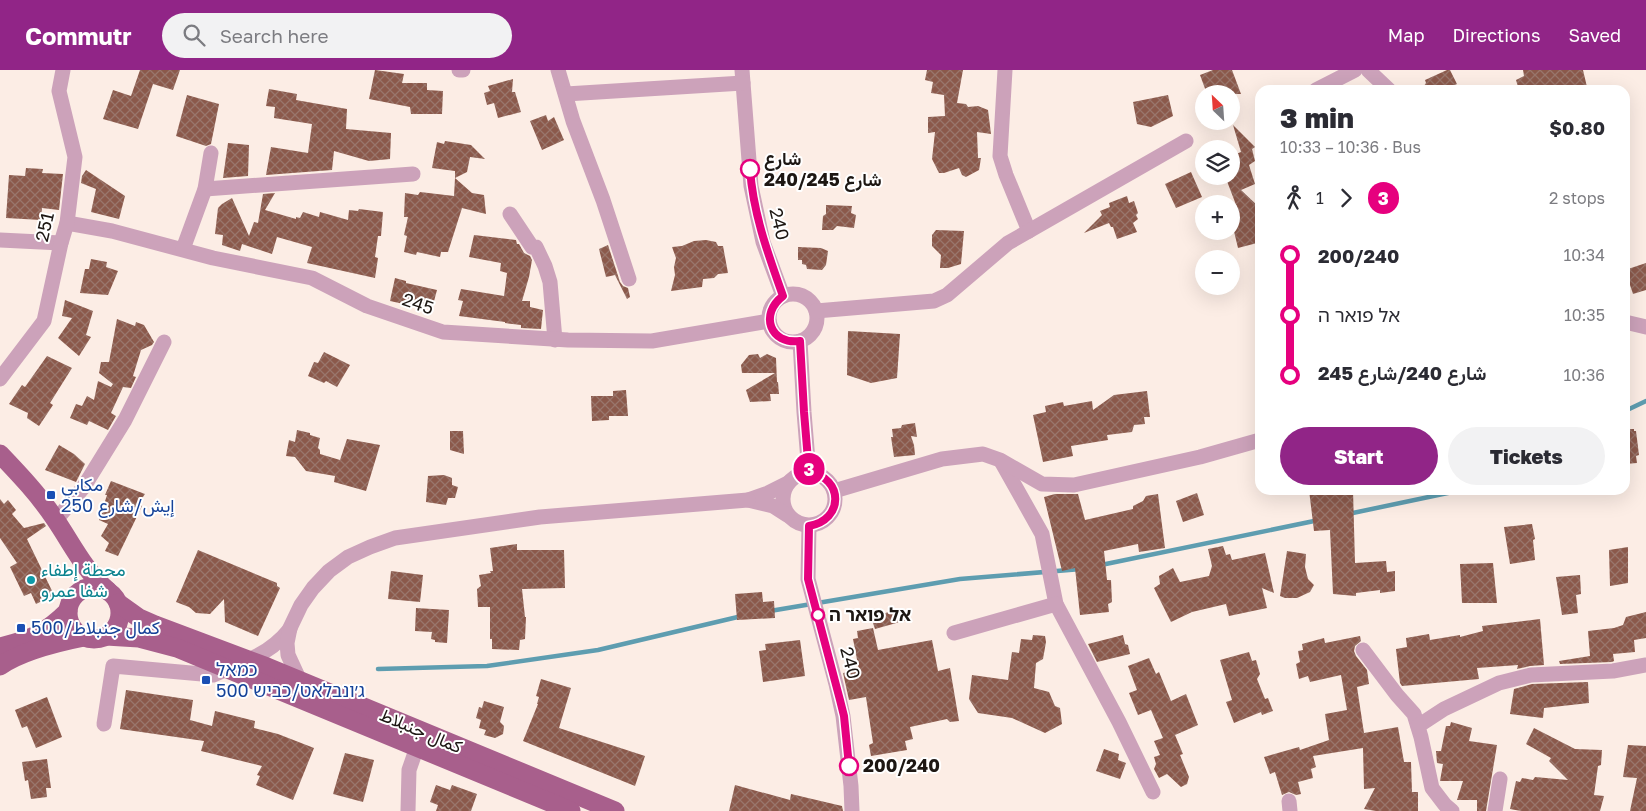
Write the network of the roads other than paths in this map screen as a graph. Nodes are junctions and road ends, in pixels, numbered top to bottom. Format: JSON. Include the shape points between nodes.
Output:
{"nodes":[{"id":1,"x":63,"y":70,"type":"edge"},
{"id":2,"x":459,"y":70,"type":"edge"},
{"id":3,"x":463,"y":70,"type":"edge"},
{"id":4,"x":558,"y":70,"type":"edge"},
{"id":5,"x":1005,"y":70,"type":"edge"},
{"id":6,"x":1355,"y":70,"type":"edge"},
{"id":7,"x":1368,"y":70,"type":"edge"},
{"id":8,"x":742,"y":76,"type":"edge"},
{"id":9,"x":1326,"y":85,"type":"edge"},
{"id":10,"x":1384,"y":85,"type":"edge"},
{"id":11,"x":566,"y":94,"type":"junction"},
{"id":12,"x":1186,"y":141,"type":"dead end"},
{"id":13,"x":212,"y":153,"type":"dead end"},
{"id":14,"x":413,"y":174,"type":"dead end"},
{"id":15,"x":205,"y":189,"type":"junction"},
{"id":16,"x":510,"y":214,"type":"dead end"},
{"id":17,"x":67,"y":223,"type":"junction"},
{"id":18,"x":1029,"y":232,"type":"junction"},
{"id":19,"x":0,"y":240,"type":"edge"},
{"id":20,"x":61,"y":243,"type":"junction"},
{"id":21,"x":183,"y":250,"type":"junction"},
{"id":22,"x":629,"y":279,"type":"dead end"},
{"id":23,"x":783,"y":296,"type":"junction"},
{"id":24,"x":816,"y":311,"type":"junction"},
{"id":25,"x":769,"y":320,"type":"junction"},
{"id":26,"x":1630,"y":323,"type":"edge"},
{"id":27,"x":1646,"y":327,"type":"edge"},
{"id":28,"x":555,"y":340,"type":"junction"},
{"id":29,"x":800,"y":341,"type":"junction"},
{"id":30,"x":164,"y":342,"type":"dead end"},
{"id":31,"x":0,"y":379,"type":"edge"},
{"id":32,"x":1255,"y":441,"type":"edge"},
{"id":33,"x":0,"y":454,"type":"edge"},
{"id":34,"x":1000,"y":460,"type":"junction"},
{"id":35,"x":809,"y":472,"type":"junction"},
{"id":36,"x":788,"y":483,"type":"junction"},
{"id":37,"x":834,"y":491,"type":"junction"},
{"id":38,"x":748,"y":500,"type":"junction"},
{"id":39,"x":787,"y":515,"type":"junction"},
{"id":40,"x":809,"y":526,"type":"junction"},
{"id":41,"x":60,"y":527,"type":"junction"},
{"id":42,"x":113,"y":597,"type":"junction"},
{"id":43,"x":1056,"y":604,"type":"junction"},
{"id":44,"x":70,"y":605,"type":"junction"},
{"id":45,"x":290,"y":628,"type":"junction"},
{"id":46,"x":954,"y":633,"type":"dead end"},
{"id":47,"x":106,"y":636,"type":"junction"},
{"id":48,"x":84,"y":637,"type":"junction"},
{"id":49,"x":0,"y":647,"type":"edge"},
{"id":50,"x":1363,"y":650,"type":"dead end"},
{"id":51,"x":248,"y":660,"type":"junction"},
{"id":52,"x":1646,"y":664,"type":"edge"},
{"id":53,"x":0,"y":666,"type":"edge"},
{"id":54,"x":227,"y":669,"type":"junction"},
{"id":55,"x":300,"y":681,"type":"junction"},
{"id":56,"x":104,"y":724,"type":"dead end"},
{"id":57,"x":1418,"y":726,"type":"junction"},
{"id":58,"x":416,"y":747,"type":"junction"},
{"id":59,"x":1500,"y":779,"type":"dead end"},
{"id":60,"x":1153,"y":792,"type":"dead end"},
{"id":61,"x":562,"y":809,"type":"edge"},
{"id":62,"x":408,"y":811,"type":"edge"},
{"id":63,"x":615,"y":811,"type":"edge"},
{"id":64,"x":852,"y":811,"type":"edge"},
{"id":65,"x":1452,"y":811,"type":"edge"},
{"id":66,"x":1495,"y":811,"type":"edge"}],
"edges":[{"from":1,"to":17,"type":"street","name":"251","via":[[59,91],[75,157]]},
{"from":2,"to":3,"type":"street"},
{"from":4,"to":11,"type":"street"},
{"from":5,"to":18,"type":"street","via":[[1000,156]]},
{"from":6,"to":9,"type":"street"},
{"from":7,"to":10,"type":"street"},
{"from":8,"to":11,"type":"street"},
{"from":8,"to":23,"type":"street","name":"240","via":[[751,186],[763,242]]},
{"from":11,"to":22,"type":"street","via":[[572,121]]},
{"from":12,"to":18,"type":"street"},
{"from":13,"to":15,"type":"street"},
{"from":14,"to":15,"type":"street"},
{"from":15,"to":21,"type":"street"},
{"from":16,"to":28,"type":"street","via":[[532,247],[536,247],[545,266],[550,282]]},
{"from":17,"to":20,"type":"street","name":"251"},
{"from":17,"to":21,"type":"street","name":"245"},
{"from":18,"to":24,"type":"street","via":[[1008,243],[947,295],[934,301]]},
{"from":19,"to":20,"type":"street"},
{"from":20,"to":31,"type":"street","name":"251","via":[[44,321]]},
{"from":21,"to":28,"type":"street","name":"245","via":[[312,278],[367,306],[443,332]]},
{"from":23,"to":24,"type":"street","via":[[802,295]]},
{"from":23,"to":25,"type":"street","via":[[773,304]]},
{"from":24,"to":29,"type":"street","via":[[816,326],[807,338]]},
{"from":25,"to":28,"type":"street","name":"245","via":[[652,340]]},
{"from":25,"to":29,"type":"street","via":[[780,338]]},
{"from":26,"to":27,"type":"street"},
{"from":29,"to":35,"type":"street"},
{"from":30,"to":41,"type":"street","via":[[126,420]]},
{"from":32,"to":34,"type":"street","via":[[1074,485],[1042,484]]},
{"from":33,"to":41,"type":"main road","via":[[35,491]]},
{"from":34,"to":37,"type":"street","via":[[983,454],[942,459]]},
{"from":34,"to":43,"type":"street","via":[[1042,534]]},
{"from":35,"to":36,"type":"street"},
{"from":35,"to":37,"type":"street","via":[[825,478]]},
{"from":36,"to":38,"type":"street"},
{"from":36,"to":39,"type":"street","via":[[782,499]]},
{"from":37,"to":40,"type":"street","via":[[836,500],[830,515]]},
{"from":38,"to":39,"type":"street","via":[[773,506]]},
{"from":38,"to":45,"type":"street","via":[[540,517],[395,538],[348,557],[330,571],[301,605]]},
{"from":39,"to":40,"type":"street","via":[[793,521]]},
{"from":40,"to":64,"type":"street","name":"240","via":[[808,579],[844,716]]},
{"from":41,"to":42,"type":"main road","name":"كمال جنبلاط","via":[[88,572]]},
{"from":41,"to":44,"type":"main road","via":[[76,568]]},
{"from":42,"to":44,"type":"main road","via":[[92,587],[77,593]]},
{"from":42,"to":47,"type":"main road","via":[[120,618]]},
{"from":42,"to":51,"type":"main road","name":"كمال جنبلاط","via":[[139,618]]},
{"from":43,"to":46,"type":"street"},
{"from":43,"to":60,"type":"street"},
{"from":44,"to":48,"type":"main road","via":[[68,616],[72,627]]},
{"from":44,"to":49,"type":"main road","via":[[54,625],[42,633]]},
{"from":45,"to":51,"type":"street","via":[[274,646]]},
{"from":45,"to":55,"type":"street","via":[[288,656]]},
{"from":47,"to":48,"type":"main road"},
{"from":47,"to":54,"type":"main road","name":"كمال جنبلاط","via":[[156,641]]},
{"from":48,"to":53,"type":"main road","via":[[15,658]]},
{"from":50,"to":57,"type":"street","via":[[1414,714]]},
{"from":51,"to":55,"type":"main road","name":"كمال جنبلاط"},
{"from":52,"to":57,"type":"street","via":[[1613,671],[1530,675],[1499,682],[1444,709]]},
{"from":54,"to":56,"type":"street","via":[[214,675],[113,666]]},
{"from":54,"to":58,"type":"main road","name":"كمال جنبلاط"},
{"from":55,"to":63,"type":"main road","name":"كمال جنبلاط"},
{"from":57,"to":65,"type":"street","via":[[1432,788]]},
{"from":58,"to":61,"type":"main road","name":"كمال جنبلاط"},
{"from":58,"to":62,"type":"street","via":[[410,770]]},
{"from":59,"to":66,"type":"street"}]}
